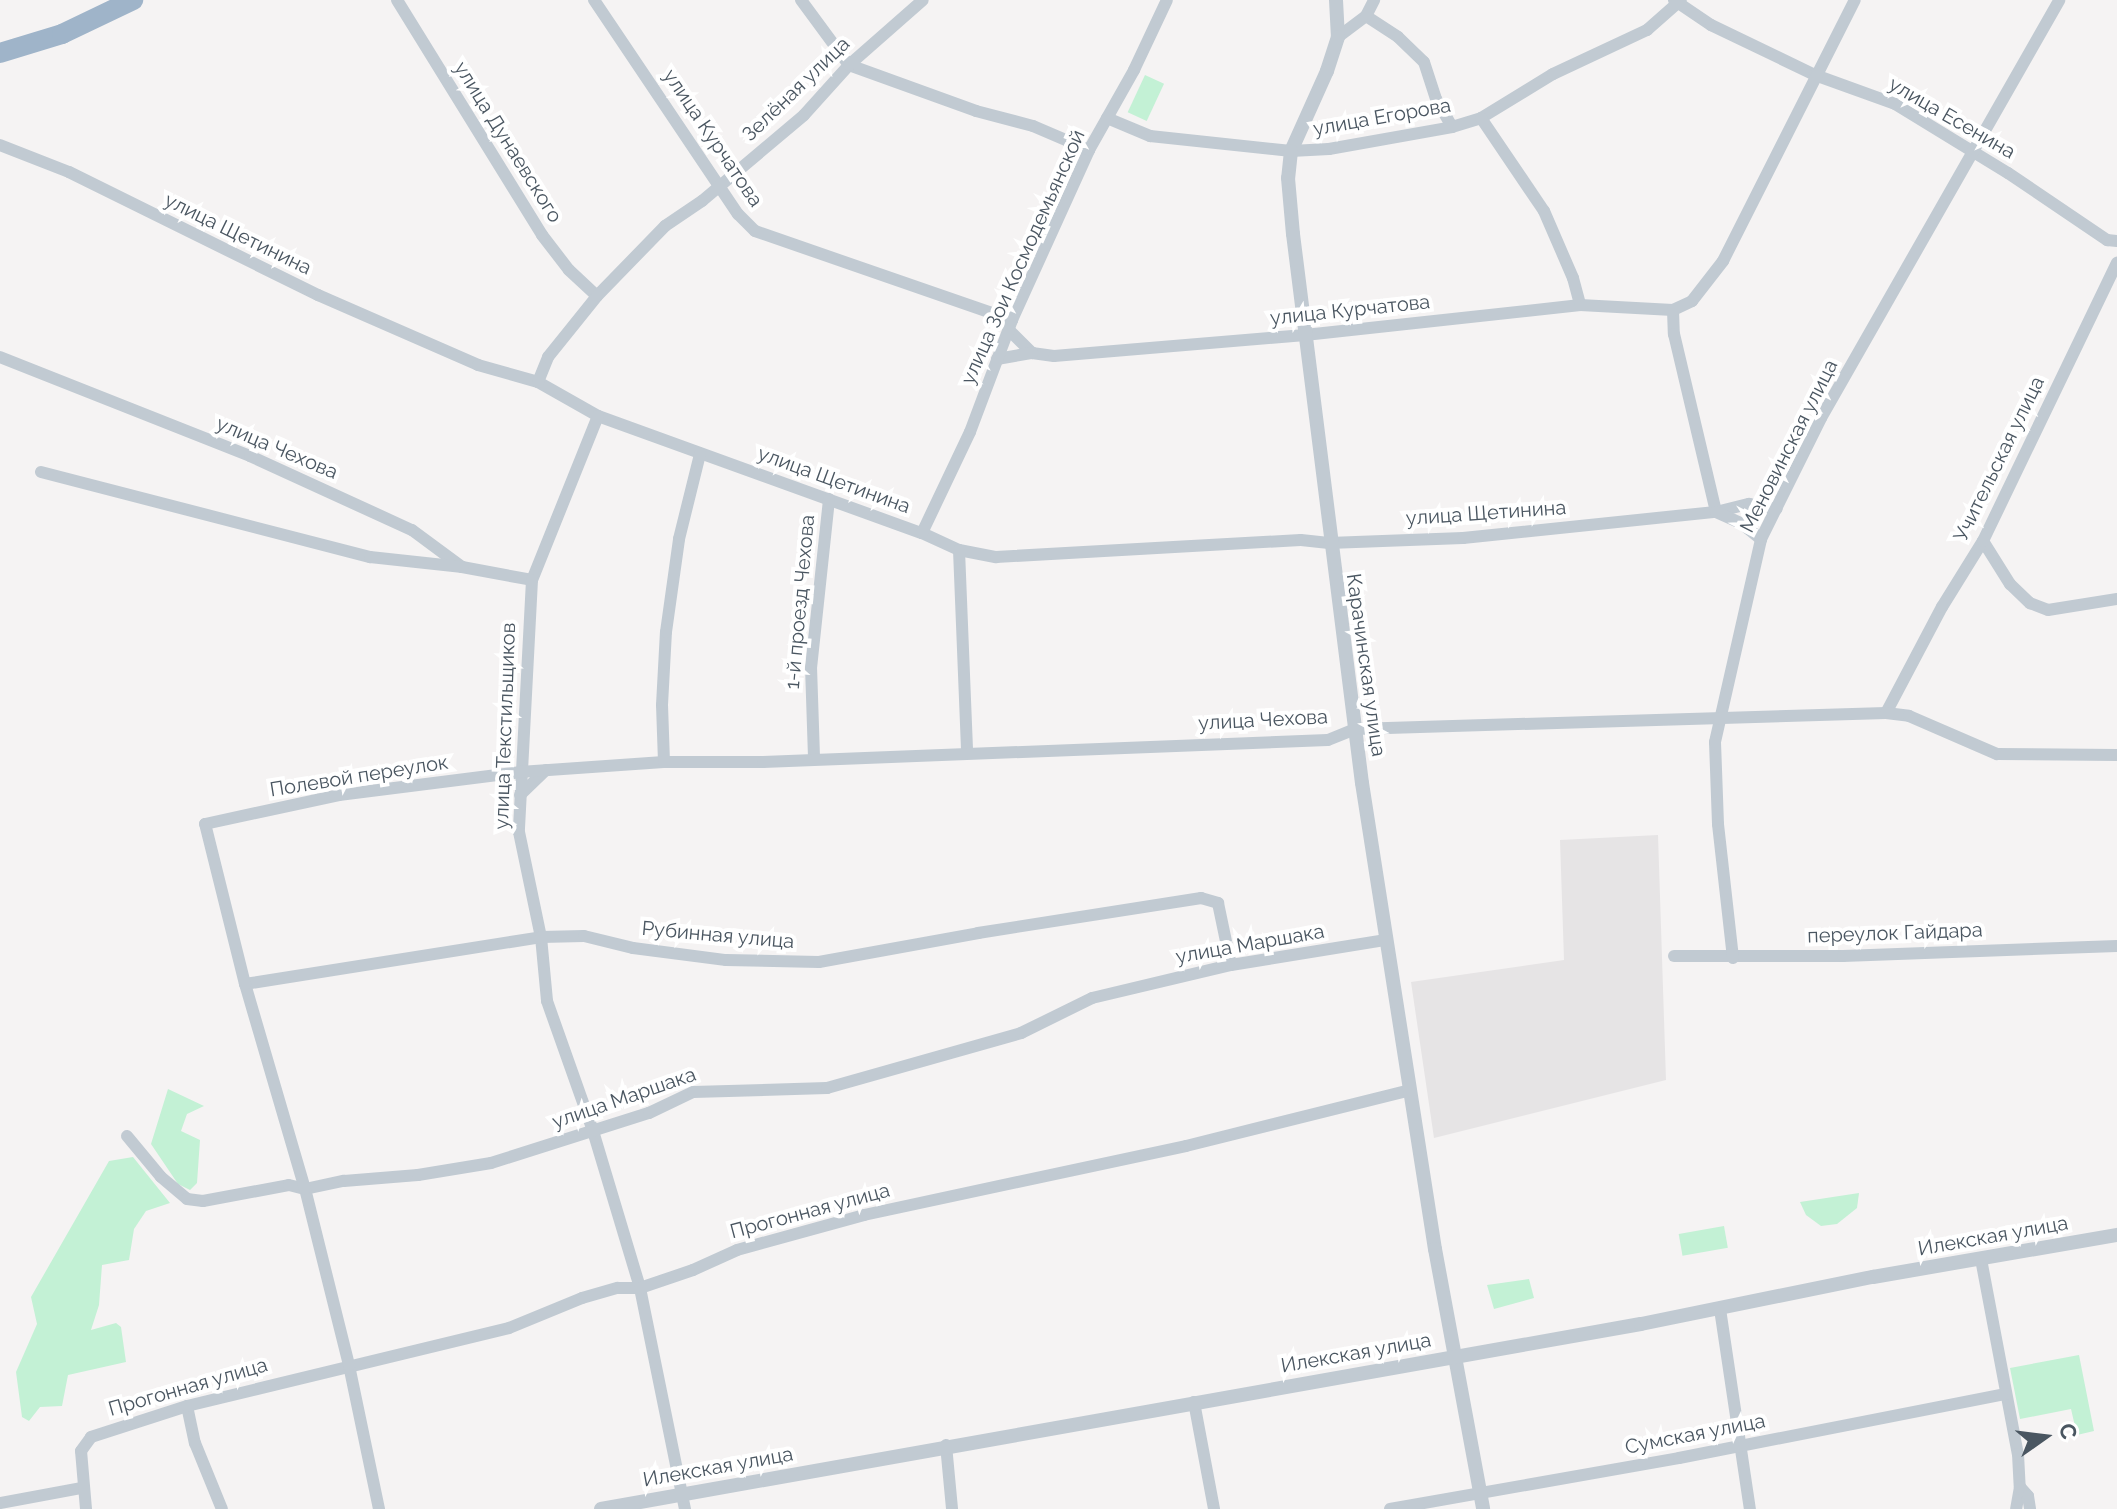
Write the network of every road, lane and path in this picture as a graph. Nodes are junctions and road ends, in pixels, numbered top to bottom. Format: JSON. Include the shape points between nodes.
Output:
{"nodes":[{"id":1,"x":133,"y":0,"type":"edge"},
{"id":2,"x":397,"y":0,"type":"edge"},
{"id":3,"x":594,"y":0,"type":"edge"},
{"id":4,"x":801,"y":0,"type":"edge"},
{"id":5,"x":923,"y":0,"type":"edge"},
{"id":6,"x":1167,"y":0,"type":"edge"},
{"id":7,"x":1336,"y":0,"type":"edge"},
{"id":8,"x":1374,"y":0,"type":"edge"},
{"id":9,"x":1855,"y":0,"type":"edge"},
{"id":10,"x":2059,"y":0,"type":"edge"},
{"id":11,"x":1678,"y":1,"type":"edge"},
{"id":12,"x":1366,"y":16,"type":"junction"},
{"id":13,"x":1338,"y":37,"type":"junction"},
{"id":14,"x":0,"y":53,"type":"edge"},
{"id":15,"x":849,"y":65,"type":"junction"},
{"id":16,"x":1815,"y":75,"type":"junction"},
{"id":17,"x":1107,"y":118,"type":"junction"},
{"id":18,"x":1481,"y":118,"type":"junction"},
{"id":19,"x":1452,"y":127,"type":"junction"},
{"id":20,"x":0,"y":145,"type":"edge"},
{"id":21,"x":1089,"y":150,"type":"junction"},
{"id":22,"x":1291,"y":151,"type":"junction"},
{"id":23,"x":1974,"y":155,"type":"junction"},
{"id":24,"x":722,"y":185,"type":"junction"},
{"id":25,"x":2117,"y":241,"type":"edge"},
{"id":26,"x":2117,"y":263,"type":"edge"},
{"id":27,"x":597,"y":296,"type":"junction"},
{"id":28,"x":1580,"y":305,"type":"junction"},
{"id":29,"x":1673,"y":310,"type":"junction"},
{"id":30,"x":1010,"y":325,"type":"junction"},
{"id":31,"x":1305,"y":335,"type":"junction"},
{"id":32,"x":1032,"y":353,"type":"junction"},
{"id":33,"x":0,"y":357,"type":"edge"},
{"id":34,"x":997,"y":359,"type":"junction"},
{"id":35,"x":538,"y":382,"type":"junction"},
{"id":36,"x":598,"y":416,"type":"junction"},
{"id":37,"x":700,"y":454,"type":"junction"},
{"id":38,"x":41,"y":472,"type":"dead end"},
{"id":39,"x":829,"y":499,"type":"junction"},
{"id":40,"x":1777,"y":509,"type":"junction"},
{"id":41,"x":1716,"y":512,"type":"junction"},
{"id":42,"x":922,"y":533,"type":"junction"},
{"id":43,"x":1761,"y":539,"type":"junction"},
{"id":44,"x":1983,"y":541,"type":"junction"},
{"id":45,"x":1329,"y":543,"type":"junction"},
{"id":46,"x":959,"y":550,"type":"junction"},
{"id":47,"x":462,"y":567,"type":"junction"},
{"id":48,"x":532,"y":580,"type":"junction"},
{"id":49,"x":2117,"y":599,"type":"edge"},
{"id":50,"x":1886,"y":713,"type":"junction"},
{"id":51,"x":1722,"y":716,"type":"junction"},
{"id":52,"x":1355,"y":729,"type":"junction"},
{"id":53,"x":967,"y":751,"type":"junction"},
{"id":54,"x":2117,"y":755,"type":"edge"},
{"id":55,"x":814,"y":757,"type":"junction"},
{"id":56,"x":664,"y":762,"type":"junction"},
{"id":57,"x":546,"y":770,"type":"junction"},
{"id":58,"x":520,"y":772,"type":"junction"},
{"id":59,"x":520,"y":795,"type":"junction"},
{"id":60,"x":541,"y":937,"type":"junction"},
{"id":61,"x":1386,"y":940,"type":"junction"},
{"id":62,"x":2117,"y":946,"type":"edge"},
{"id":63,"x":1674,"y":956,"type":"dead end"},
{"id":64,"x":1733,"y":958,"type":"junction"},
{"id":65,"x":1231,"y":965,"type":"junction"},
{"id":66,"x":245,"y":984,"type":"junction"},
{"id":67,"x":1410,"y":1090,"type":"junction"},
{"id":68,"x":593,"y":1131,"type":"junction"},
{"id":69,"x":127,"y":1136,"type":"dead end"},
{"id":70,"x":305,"y":1189,"type":"junction"},
{"id":71,"x":2117,"y":1235,"type":"edge"},
{"id":72,"x":1981,"y":1259,"type":"junction"},
{"id":73,"x":640,"y":1288,"type":"junction"},
{"id":74,"x":1720,"y":1309,"type":"junction"},
{"id":75,"x":1453,"y":1356,"type":"junction"},
{"id":76,"x":349,"y":1365,"type":"junction"},
{"id":77,"x":2006,"y":1394,"type":"junction"},
{"id":78,"x":1194,"y":1402,"type":"junction"},
{"id":79,"x":187,"y":1406,"type":"junction"},
{"id":80,"x":946,"y":1445,"type":"junction"},
{"id":81,"x":1741,"y":1445,"type":"junction"},
{"id":82,"x":81,"y":1488,"type":"junction"},
{"id":83,"x":1479,"y":1491,"type":"junction"},
{"id":84,"x":682,"y":1493,"type":"junction"},
{"id":85,"x":0,"y":1503,"type":"edge"},
{"id":86,"x":2023,"y":1508,"type":"edge"},
{"id":87,"x":86,"y":1509,"type":"edge"},
{"id":88,"x":222,"y":1509,"type":"edge"},
{"id":89,"x":379,"y":1509,"type":"edge"},
{"id":90,"x":601,"y":1509,"type":"edge"},
{"id":91,"x":685,"y":1509,"type":"edge"},
{"id":92,"x":952,"y":1509,"type":"edge"},
{"id":93,"x":1214,"y":1509,"type":"edge"},
{"id":94,"x":1390,"y":1509,"type":"edge"},
{"id":95,"x":1483,"y":1509,"type":"edge"},
{"id":96,"x":1750,"y":1509,"type":"edge"}],
"edges":[{"from":1,"to":14,"type":"highway","via":[[62,34]]},
{"from":2,"to":27,"type":"street","name":"улица Дунаевского","via":[[542,235]]},
{"from":3,"to":24,"type":"street","name":"улица Курчатова"},
{"from":4,"to":15,"type":"street"},
{"from":5,"to":15,"type":"street","name":"Зелёная улица"},
{"from":6,"to":17,"type":"street","name":"улица Зои Космодемьянской"},
{"from":7,"to":13,"type":"street"},
{"from":8,"to":12,"type":"street"},
{"from":9,"to":16,"type":"street"},
{"from":10,"to":23,"type":"street","name":"Меновинская улица"},
{"from":11,"to":16,"type":"street","name":"улица Есенина","via":[[1711,25]]},
{"from":11,"to":18,"type":"street","name":"улица Егорова","via":[[1647,30],[1553,74]]},
{"from":12,"to":13,"type":"street"},
{"from":12,"to":19,"type":"street","via":[[1424,62]]},
{"from":13,"to":22,"type":"street","name":"Карачинская улица"},
{"from":15,"to":21,"type":"street"},
{"from":15,"to":24,"type":"street","name":"Зелёная улица","via":[[804,115]]},
{"from":16,"to":23,"type":"street","name":"улица Есенина","via":[[1895,104]]},
{"from":16,"to":29,"type":"street","via":[[1723,261],[1692,301]]},
{"from":17,"to":21,"type":"street","name":"улица Зои Космодемьянской"},
{"from":17,"to":22,"type":"street","name":"улица Егорова","via":[[1150,136]]},
{"from":18,"to":19,"type":"street","name":"улица Егорова"},
{"from":18,"to":28,"type":"street","via":[[1544,211]]},
{"from":19,"to":22,"type":"street","name":"улица Егорова"},
{"from":20,"to":35,"type":"street","name":"улица Щетинина","via":[[69,172],[347,308],[478,365]]},
{"from":21,"to":30,"type":"street","name":"улица Зои Космодемьянской"},
{"from":22,"to":31,"type":"street","name":"Карачинская улица","via":[[1289,192]]},
{"from":23,"to":25,"type":"street","name":"улица Есенина","via":[[2107,240]]},
{"from":23,"to":40,"type":"street","name":"Меновинская улица","via":[[1821,418]]},
{"from":24,"to":27,"type":"street","name":"Зелёная улица","via":[[665,226]]},
{"from":24,"to":30,"type":"street","name":"улица Курчатова","via":[[755,231],[981,307]]},
{"from":26,"to":44,"type":"street","name":"Учительская улица"},
{"from":27,"to":35,"type":"street","name":"Зелёная улица","via":[[548,357]]},
{"from":28,"to":29,"type":"street","name":"улица Курчатова"},
{"from":28,"to":31,"type":"street","name":"улица Курчатова"},
{"from":29,"to":41,"type":"street","via":[[1674,334]]},
{"from":30,"to":32,"type":"street","name":"улица Курчатова"},
{"from":30,"to":34,"type":"street","name":"улица Зои Космодемьянской"},
{"from":31,"to":32,"type":"street","name":"улица Курчатова","via":[[1054,356]]},
{"from":31,"to":45,"type":"street","name":"Карачинская улица"},
{"from":32,"to":34,"type":"street","name":"улица Курчатова"},
{"from":33,"to":47,"type":"street","name":"улица Чехова","via":[[250,456],[385,517],[439,546]]},
{"from":34,"to":42,"type":"street","name":"улица Зои Космодемьянской","via":[[970,432]]},
{"from":35,"to":36,"type":"street","name":"улица Щетинина"},
{"from":36,"to":37,"type":"street","name":"улица Щетинина"},
{"from":36,"to":48,"type":"street","name":"улица Текстильщиков"},
{"from":37,"to":39,"type":"street","name":"улица Щетинина"},
{"from":37,"to":56,"type":"street","via":[[679,539],[666,632]]},
{"from":38,"to":47,"type":"street","via":[[370,557]]},
{"from":39,"to":42,"type":"street","name":"улица Щетинина"},
{"from":39,"to":55,"type":"street","name":"1-й проезд Чехова","via":[[811,668]]},
{"from":40,"to":41,"type":"street","name":"улица Щетинина","via":[[1749,504]]},
{"from":40,"to":43,"type":"street","name":"Меновинская улица"},
{"from":41,"to":43,"type":"street"},
{"from":41,"to":45,"type":"street","name":"улица Щетинина","via":[[1463,538]]},
{"from":42,"to":46,"type":"street","name":"улица Щетинина"},
{"from":43,"to":51,"type":"street","name":"Меновинская улица"},
{"from":44,"to":49,"type":"street","via":[[2010,584],[2030,603],[2048,610]]},
{"from":44,"to":50,"type":"street","name":"Учительская улица"},
{"from":45,"to":46,"type":"street","name":"улица Щетинина","via":[[1301,540],[996,557]]},
{"from":45,"to":52,"type":"street","name":"Карачинская улица"},
{"from":46,"to":53,"type":"street"},
{"from":47,"to":48,"type":"street","name":"улица Чехова"},
{"from":48,"to":58,"type":"street","name":"улица Текстильщиков"},
{"from":50,"to":51,"type":"street","name":"улица Чехова"},
{"from":50,"to":54,"type":"street","name":"улица Чехова","via":[[1909,716],[1997,754]]},
{"from":51,"to":52,"type":"street","name":"улица Чехова"},
{"from":51,"to":64,"type":"street","name":"Меновинская улица","via":[[1715,742],[1718,824]]},
{"from":52,"to":53,"type":"street","name":"улица Чехова","via":[[1328,740]]},
{"from":52,"to":61,"type":"street","name":"Карачинская улица"},
{"from":53,"to":55,"type":"street","name":"улица Чехова"},
{"from":55,"to":56,"type":"street","name":"улица Чехова"},
{"from":56,"to":57,"type":"street","name":"улица Чехова"},
{"from":57,"to":58,"type":"street","name":"улица Чехова"},
{"from":57,"to":59,"type":"street"},
{"from":58,"to":59,"type":"street","name":"улица Текстильщиков"},
{"from":58,"to":66,"type":"street","name":"Полевой переулок","via":[[339,795],[205,824]]},
{"from":59,"to":60,"type":"street","name":"улица Текстильщиков","via":[[519,832]]},
{"from":60,"to":65,"type":"street","name":"Рубинная улица","via":[[584,936],[726,960],[819,962],[1201,898],[1218,903]]},
{"from":60,"to":66,"type":"street","name":"Рубинная улица"},
{"from":60,"to":68,"type":"street","name":"улица Текстильщиков","via":[[547,1001]]},
{"from":61,"to":65,"type":"street","name":"улица Маршака"},
{"from":61,"to":67,"type":"street","name":"Карачинская улица"},
{"from":62,"to":64,"type":"street","name":"переулок Гайдара"},
{"from":63,"to":64,"type":"street","name":"переулок Гайдара"},
{"from":65,"to":68,"type":"street","name":"улица Маршака","via":[[1092,998],[1021,1033],[827,1088],[693,1092]]},
{"from":66,"to":70,"type":"street"},
{"from":67,"to":73,"type":"street","name":"Прогонная улица","via":[[1186,1146],[864,1215],[737,1250]]},
{"from":67,"to":75,"type":"street","name":"Карачинская улица"},
{"from":68,"to":70,"type":"street","name":"улица Маршака","via":[[491,1163]]},
{"from":68,"to":73,"type":"street","name":"улица Текстильщиков"},
{"from":69,"to":70,"type":"street","name":"улица Маршака","via":[[187,1199],[203,1201],[289,1185]]},
{"from":70,"to":76,"type":"street"},
{"from":71,"to":72,"type":"street","name":"Илекская улица"},
{"from":72,"to":74,"type":"street","name":"Илекская улица"},
{"from":72,"to":77,"type":"street"},
{"from":73,"to":76,"type":"street","name":"Прогонная улица","via":[[618,1288],[509,1328]]},
{"from":73,"to":84,"type":"street","name":"улица Текстильщиков"},
{"from":74,"to":75,"type":"street","name":"Илекская улица"},
{"from":74,"to":81,"type":"street"},
{"from":75,"to":78,"type":"street","name":"Илекская улица"},
{"from":75,"to":83,"type":"street","name":"Карачинская улица"},
{"from":76,"to":79,"type":"street","name":"Прогонная улица"},
{"from":76,"to":89,"type":"street"},
{"from":77,"to":81,"type":"street","name":"Сумская улица"},
{"from":77,"to":86,"type":"street"},
{"from":78,"to":80,"type":"street","name":"Илекская улица"},
{"from":78,"to":93,"type":"street"},
{"from":79,"to":82,"type":"street","name":"Прогонная улица","via":[[91,1437],[81,1451]]},
{"from":79,"to":88,"type":"street","via":[[195,1443]]},
{"from":80,"to":84,"type":"street","name":"Илекская улица"},
{"from":80,"to":92,"type":"street"},
{"from":81,"to":83,"type":"street","name":"Сумская улица"},
{"from":81,"to":96,"type":"street"},
{"from":82,"to":85,"type":"street"},
{"from":82,"to":87,"type":"street"},
{"from":83,"to":94,"type":"street","name":"Сумская улица"},
{"from":83,"to":95,"type":"street","name":"Карачинская улица"},
{"from":84,"to":90,"type":"street","name":"Илекская улица"},
{"from":84,"to":91,"type":"street","name":"улица Текстильщиков"}]}
